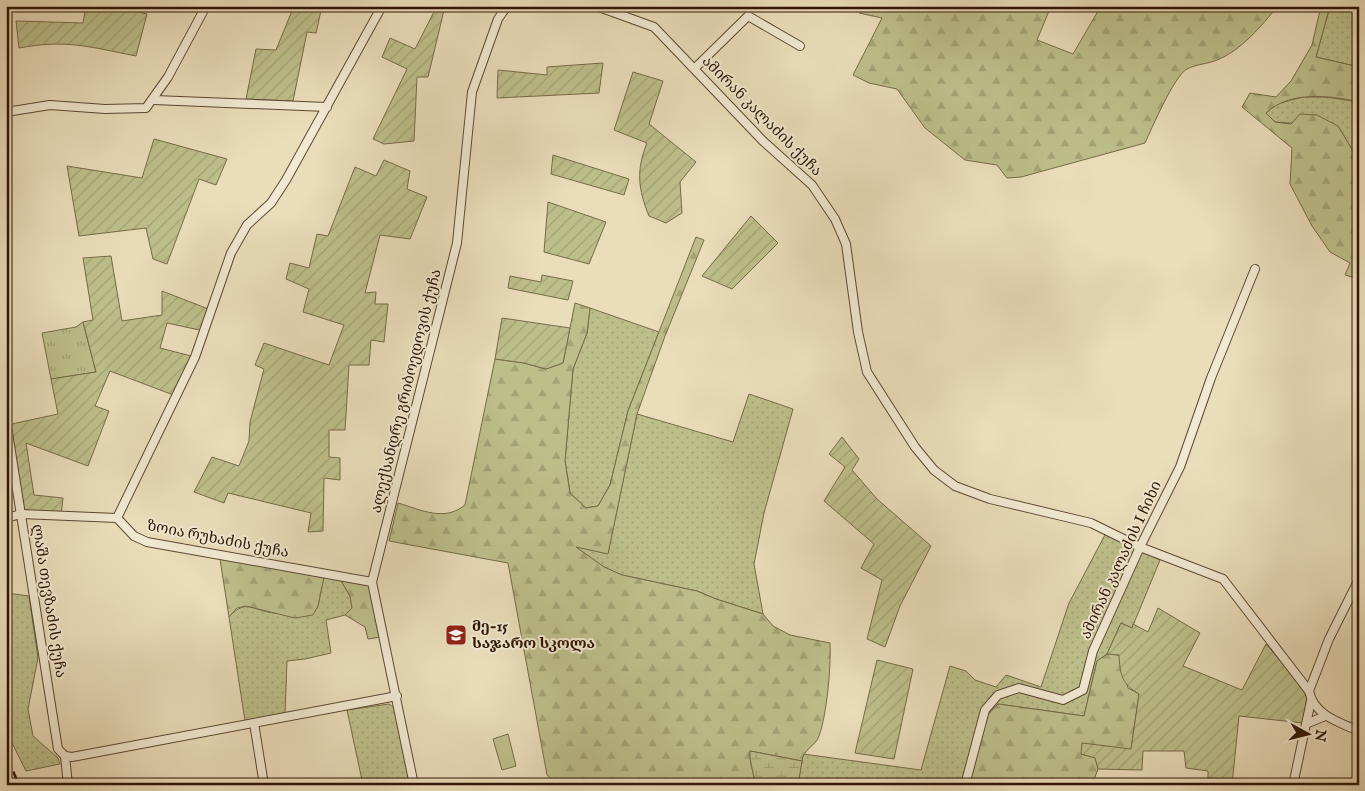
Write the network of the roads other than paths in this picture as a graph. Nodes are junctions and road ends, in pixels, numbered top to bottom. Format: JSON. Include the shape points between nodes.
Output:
{"nodes":[{"id":1,"x":206,"y":6,"type":"edge"},
{"id":2,"x":382,"y":6,"type":"edge"},
{"id":3,"x":507,"y":6,"type":"edge"},
{"id":4,"x":596,"y":6,"type":"edge"},
{"id":5,"x":800,"y":46,"type":"dead end"},
{"id":6,"x":695,"y":68,"type":"junction"},
{"id":7,"x":154,"y":100,"type":"junction"},
{"id":8,"x":327,"y":107,"type":"junction"},
{"id":9,"x":6,"y":112,"type":"edge"},
{"id":10,"x":1255,"y":270,"type":"dead end"},
{"id":11,"x":6,"y":420,"type":"edge"},
{"id":12,"x":21,"y":514,"type":"junction"},
{"id":13,"x":6,"y":518,"type":"edge"},
{"id":14,"x":117,"y":518,"type":"junction"},
{"id":15,"x":1140,"y":547,"type":"junction"},
{"id":16,"x":1359,"y":579,"type":"edge"},
{"id":17,"x":372,"y":582,"type":"junction"},
{"id":18,"x":1309,"y":691,"type":"junction"},
{"id":19,"x":397,"y":696,"type":"junction"},
{"id":20,"x":1311,"y":701,"type":"junction"},
{"id":21,"x":1325,"y":716,"type":"junction"},
{"id":22,"x":254,"y":723,"type":"junction"},
{"id":23,"x":1306,"y":724,"type":"junction"},
{"id":24,"x":1359,"y":731,"type":"edge"},
{"id":25,"x":64,"y":756,"type":"junction"},
{"id":26,"x":68,"y":785,"type":"edge"},
{"id":27,"x":264,"y":785,"type":"edge"},
{"id":28,"x":414,"y":785,"type":"edge"},
{"id":29,"x":966,"y":785,"type":"edge"},
{"id":30,"x":1293,"y":785,"type":"edge"}],
"edges":[{"from":1,"to":7,"type":"street"},
{"from":2,"to":8,"type":"street"},
{"from":3,"to":17,"type":"street","name":"ალექსანდრე გრიბოედოვის ქუჩა","via":[[498,19],[472,92],[457,243]]},
{"from":4,"to":6,"type":"street","name":"ამირან კალაძის ქუჩა","via":[[654,28]]},
{"from":5,"to":6,"type":"street","via":[[748,16]]},
{"from":6,"to":15,"type":"street","name":"ამირან კალაძის ქუჩა","via":[[763,141],[812,185],[835,219],[846,244],[867,372],[914,447],[934,470],[956,486],[990,499],[1091,523]]},
{"from":7,"to":8,"type":"street"},
{"from":7,"to":9,"type":"street","via":[[146,108],[127,110],[50,105]]},
{"from":8,"to":14,"type":"street","via":[[271,203],[247,225],[231,253],[195,358]]},
{"from":10,"to":15,"type":"street","name":"ამირან კალაძის I ჩიხი","via":[[1211,378],[1180,467]]},
{"from":11,"to":12,"type":"street","name":"ლაშა თევზაძის ქუჩა"},
{"from":12,"to":13,"type":"street"},
{"from":12,"to":14,"type":"street"},
{"from":12,"to":25,"type":"street","name":"ლაშა თევზაძის ქუჩა","via":[[58,750]]},
{"from":14,"to":17,"type":"street","name":"ზოია რუხაძის ქუჩა","via":[[134,536],[147,542]]},
{"from":15,"to":18,"type":"street","name":"ამირან კალაძის ქუჩა","via":[[1223,579]]},
{"from":15,"to":29,"type":"street","name":"ამირან კალაძის I ჩიხი","via":[[1093,651],[1083,690],[1063,700],[1020,688],[998,695],[985,710]]},
{"from":16,"to":18,"type":"street","via":[[1329,639]]},
{"from":17,"to":19,"type":"street","name":"ალექსანდრე გრიბოედოვის ქუჩა"},
{"from":18,"to":20,"type":"street","name":"ამირან კალაძის ქუჩა"},
{"from":19,"to":22,"type":"street"},
{"from":19,"to":28,"type":"street","name":"ალექსანდრე გრიბოედოვის ქუჩა"},
{"from":20,"to":21,"type":"street"},
{"from":20,"to":23,"type":"street"},
{"from":21,"to":23,"type":"street"},
{"from":21,"to":24,"type":"street"},
{"from":22,"to":25,"type":"street"},
{"from":22,"to":27,"type":"street"},
{"from":23,"to":30,"type":"street"},
{"from":25,"to":26,"type":"street","name":"ლაშა თევზაძის ქუჩა"}]}
